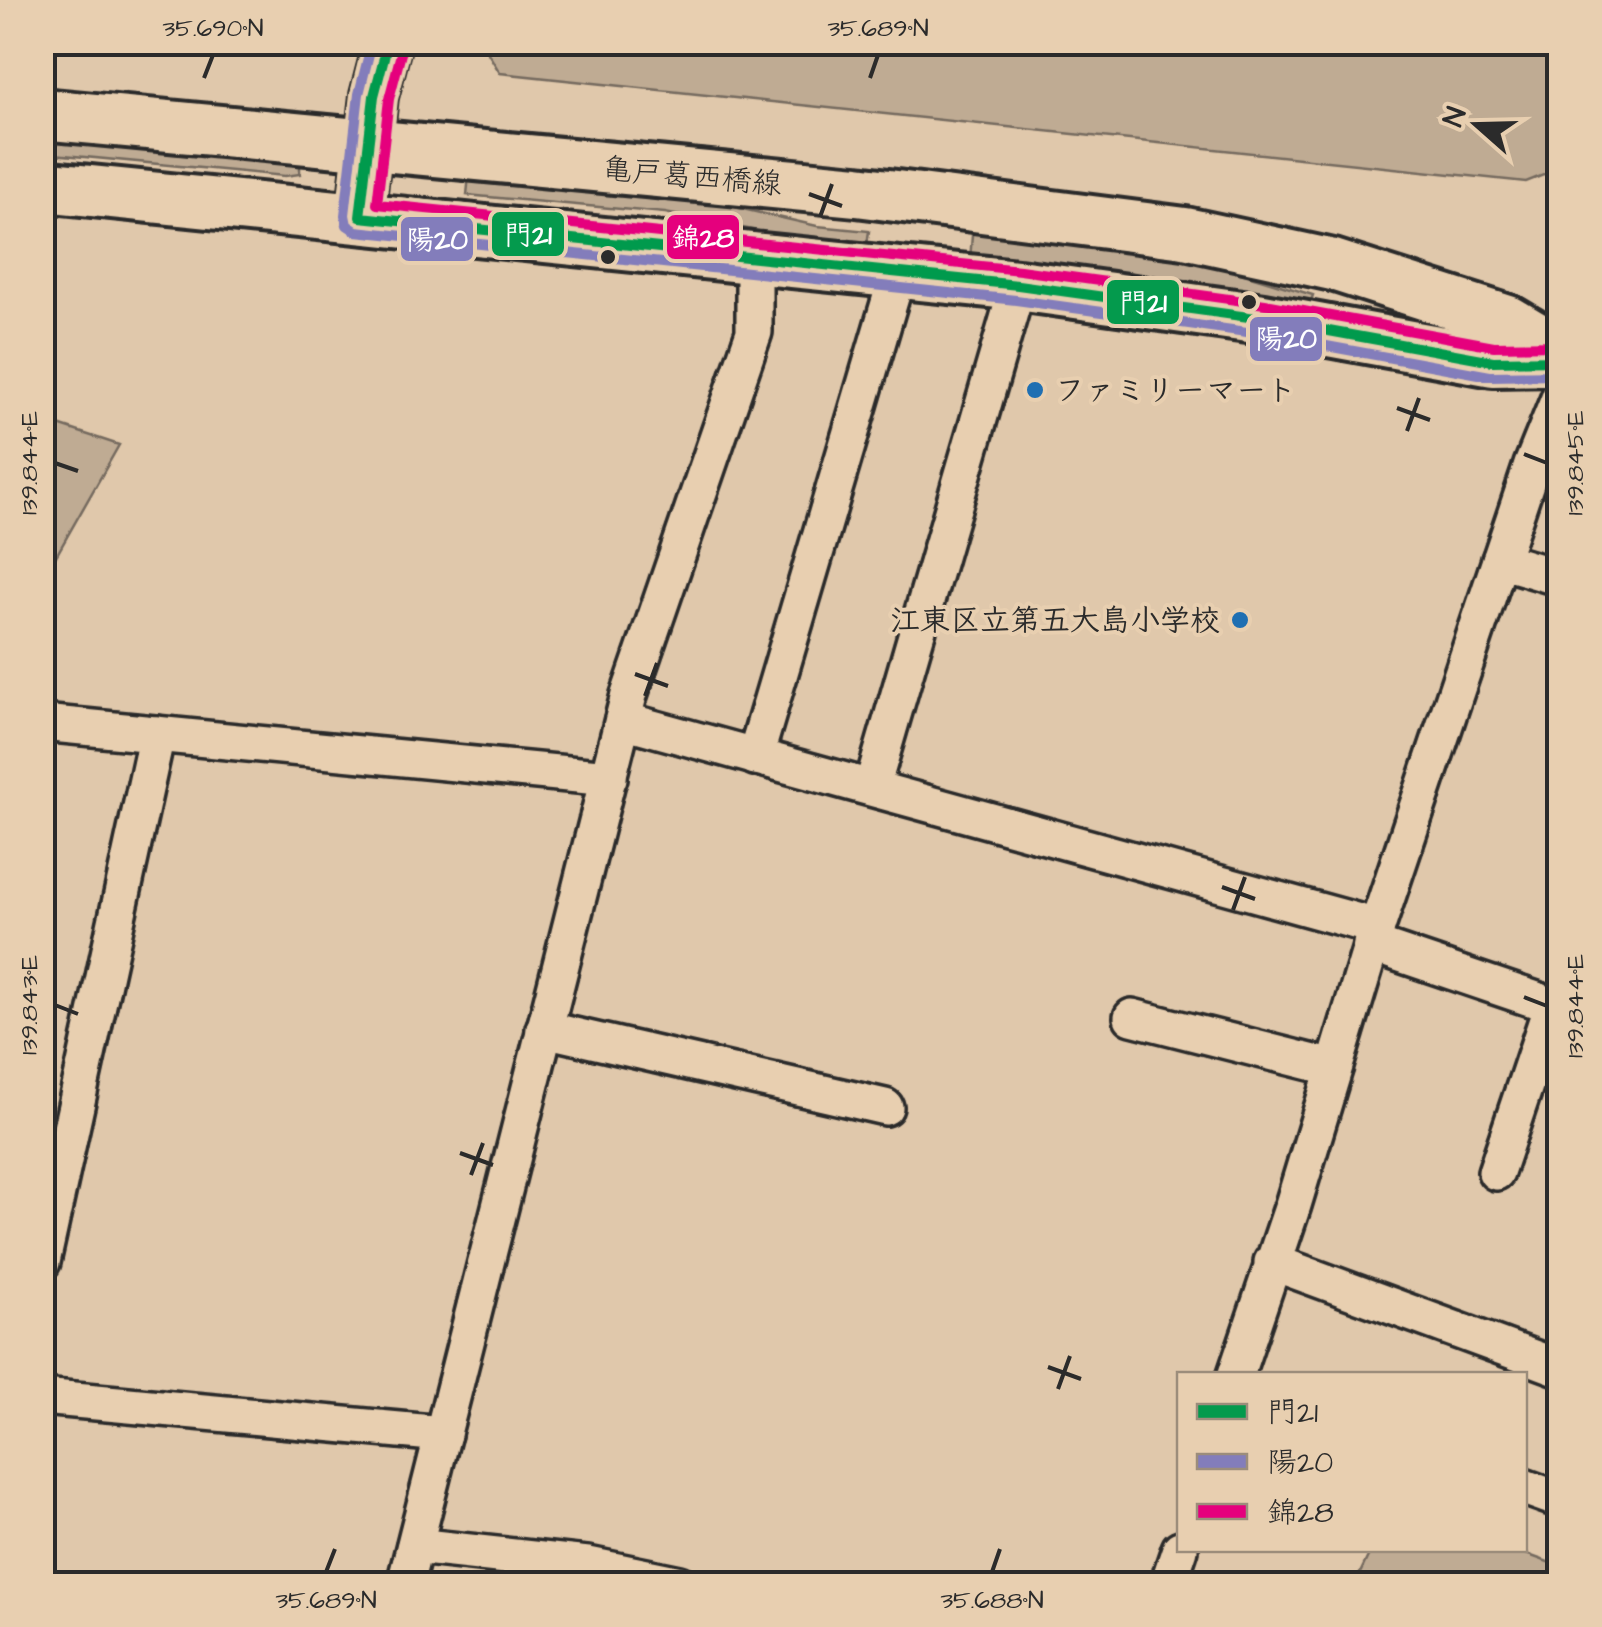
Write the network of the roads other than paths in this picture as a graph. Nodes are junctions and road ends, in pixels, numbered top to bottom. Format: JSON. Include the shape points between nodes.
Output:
{"nodes":[{"id":1,"x":388,"y":42,"type":"edge"},
{"id":2,"x":42,"y":114,"type":"edge"},
{"id":3,"x":366,"y":147,"type":"junction"},
{"id":4,"x":42,"y":186,"type":"edge"},
{"id":5,"x":857,"y":190,"type":"junction"},
{"id":6,"x":987,"y":206,"type":"junction"},
{"id":7,"x":360,"y":217,"type":"junction"},
{"id":8,"x":754,"y":259,"type":"junction"},
{"id":9,"x":889,"y":272,"type":"junction"},
{"id":10,"x":951,"y":277,"type":"junction"},
{"id":11,"x":1018,"y":284,"type":"junction"},
{"id":12,"x":1560,"y":352,"type":"edge"},
{"id":13,"x":1560,"y":360,"type":"edge"},
{"id":14,"x":1560,"y":396,"type":"edge"},
{"id":15,"x":1500,"y":560,"type":"junction"},
{"id":16,"x":1560,"y":578,"type":"edge"},
{"id":17,"x":623,"y":720,"type":"junction"},
{"id":18,"x":42,"y":723,"type":"edge"},
{"id":19,"x":158,"y":734,"type":"junction"},
{"id":20,"x":755,"y":757,"type":"junction"},
{"id":21,"x":609,"y":778,"type":"junction"},
{"id":22,"x":872,"y":787,"type":"junction"},
{"id":23,"x":1374,"y":936,"type":"junction"},
{"id":24,"x":1556,"y":1006,"type":"edge"},
{"id":25,"x":1132,"y":1018,"type":"dead end"},
{"id":26,"x":544,"y":1029,"type":"junction"},
{"id":27,"x":1334,"y":1068,"type":"junction"},
{"id":28,"x":885,"y":1107,"type":"dead end"},
{"id":29,"x":53,"y":1163,"type":"edge"},
{"id":30,"x":1496,"y":1172,"type":"dead end"},
{"id":31,"x":42,"y":1262,"type":"edge"},
{"id":32,"x":1272,"y":1262,"type":"junction"},
{"id":33,"x":1560,"y":1368,"type":"edge"},
{"id":34,"x":1237,"y":1372,"type":"edge"},
{"id":35,"x":42,"y":1397,"type":"edge"},
{"id":36,"x":442,"y":1434,"type":"junction"},
{"id":37,"x":1527,"y":1488,"type":"edge"},
{"id":38,"x":1560,"y":1500,"type":"edge"},
{"id":39,"x":415,"y":1546,"type":"junction"},
{"id":40,"x":1179,"y":1552,"type":"edge"},
{"id":41,"x":405,"y":1584,"type":"edge"},
{"id":42,"x":680,"y":1584,"type":"edge"},
{"id":43,"x":1168,"y":1584,"type":"edge"}],
"edges":[{"from":1,"to":3,"type":"street"},
{"from":2,"to":3,"type":"main road","name":"亀戸葛西橋線"},
{"from":3,"to":5,"type":"main road","name":"亀戸葛西橋線"},
{"from":3,"to":7,"type":"street"},
{"from":4,"to":7,"type":"main road"},
{"from":5,"to":6,"type":"main road","name":"亀戸葛西橋線"},
{"from":5,"to":9,"type":"main road","via":[[885,208],[896,231]]},
{"from":6,"to":10,"type":"main road","via":[[944,222],[934,251]]},
{"from":6,"to":12,"type":"main road","name":"亀戸葛西橋線","via":[[1185,233],[1333,266],[1508,321]]},
{"from":7,"to":8,"type":"main road"},
{"from":8,"to":9,"type":"main road"},
{"from":8,"to":17,"type":"street","via":[[754,332]]},
{"from":9,"to":10,"type":"main road"},
{"from":9,"to":20,"type":"street"},
{"from":10,"to":11,"type":"main road"},
{"from":11,"to":13,"type":"main road","via":[[1212,310],[1493,361]]},
{"from":11,"to":22,"type":"street"},
{"from":14,"to":15,"type":"street"},
{"from":15,"to":16,"type":"street"},
{"from":15,"to":23,"type":"street"},
{"from":17,"to":20,"type":"street"},
{"from":17,"to":21,"type":"street"},
{"from":18,"to":19,"type":"street"},
{"from":19,"to":21,"type":"street"},
{"from":19,"to":29,"type":"street"},
{"from":20,"to":22,"type":"street"},
{"from":21,"to":26,"type":"street"},
{"from":22,"to":23,"type":"street"},
{"from":23,"to":24,"type":"street"},
{"from":23,"to":27,"type":"street"},
{"from":24,"to":30,"type":"street"},
{"from":25,"to":27,"type":"street"},
{"from":26,"to":28,"type":"street"},
{"from":26,"to":36,"type":"street"},
{"from":27,"to":32,"type":"street"},
{"from":29,"to":31,"type":"street"},
{"from":32,"to":33,"type":"street"},
{"from":32,"to":34,"type":"street"},
{"from":35,"to":36,"type":"street"},
{"from":36,"to":39,"type":"street"},
{"from":37,"to":38,"type":"street"},
{"from":39,"to":41,"type":"street"},
{"from":39,"to":42,"type":"street"},
{"from":40,"to":43,"type":"street"}]}
